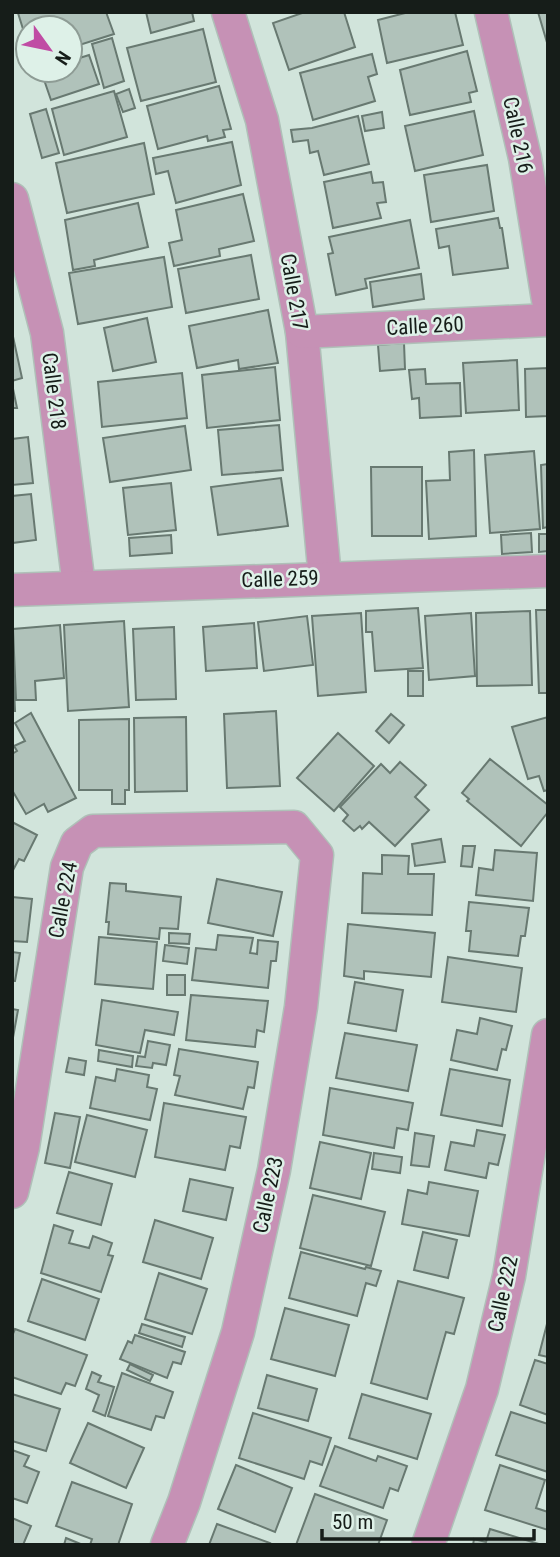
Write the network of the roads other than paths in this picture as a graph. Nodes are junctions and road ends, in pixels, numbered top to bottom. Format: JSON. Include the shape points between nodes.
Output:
{"nodes":[{"id":1,"x":228,"y":12,"type":"edge"},
{"id":2,"x":491,"y":12,"type":"edge"},
{"id":3,"x":12,"y":199,"type":"edge"},
{"id":4,"x":548,"y":300,"type":"edge"},
{"id":5,"x":548,"y":320,"type":"edge"},
{"id":6,"x":302,"y":331,"type":"junction"},
{"id":7,"x":548,"y":571,"type":"edge"},
{"id":8,"x":325,"y":578,"type":"junction"},
{"id":9,"x":79,"y":586,"type":"junction"},
{"id":10,"x":12,"y":590,"type":"edge"},
{"id":11,"x":305,"y":838,"type":"joint"},
{"id":12,"x":548,"y":1035,"type":"edge"},
{"id":13,"x":12,"y":1192,"type":"edge"},
{"id":14,"x":167,"y":1545,"type":"edge"},
{"id":15,"x":428,"y":1545,"type":"edge"}],
"edges":[{"from":1,"to":6,"type":"street","name":"Calle 217","via":[[262,120]]},
{"from":2,"to":4,"type":"street","name":"Calle 216","via":[[525,158]]},
{"from":3,"to":9,"type":"street","name":"Calle 218","via":[[47,333]]},
{"from":5,"to":6,"type":"street","name":"Calle 260"},
{"from":6,"to":8,"type":"street","name":"Calle 217"},
{"from":7,"to":8,"type":"street","name":"Calle 259"},
{"from":8,"to":9,"type":"street","name":"Calle 259"},
{"from":9,"to":10,"type":"street","name":"Calle 259"},
{"from":11,"to":13,"type":"street","name":"Calle 224","via":[[294,827],[107,830],[93,831],[77,843],[67,867]]},
{"from":11,"to":14,"type":"street","name":"Calle 223","via":[[317,855],[301,1007],[274,1170],[238,1332]]},
{"from":12,"to":15,"type":"street","name":"Calle 222","via":[[509,1276],[482,1388]]}]}
